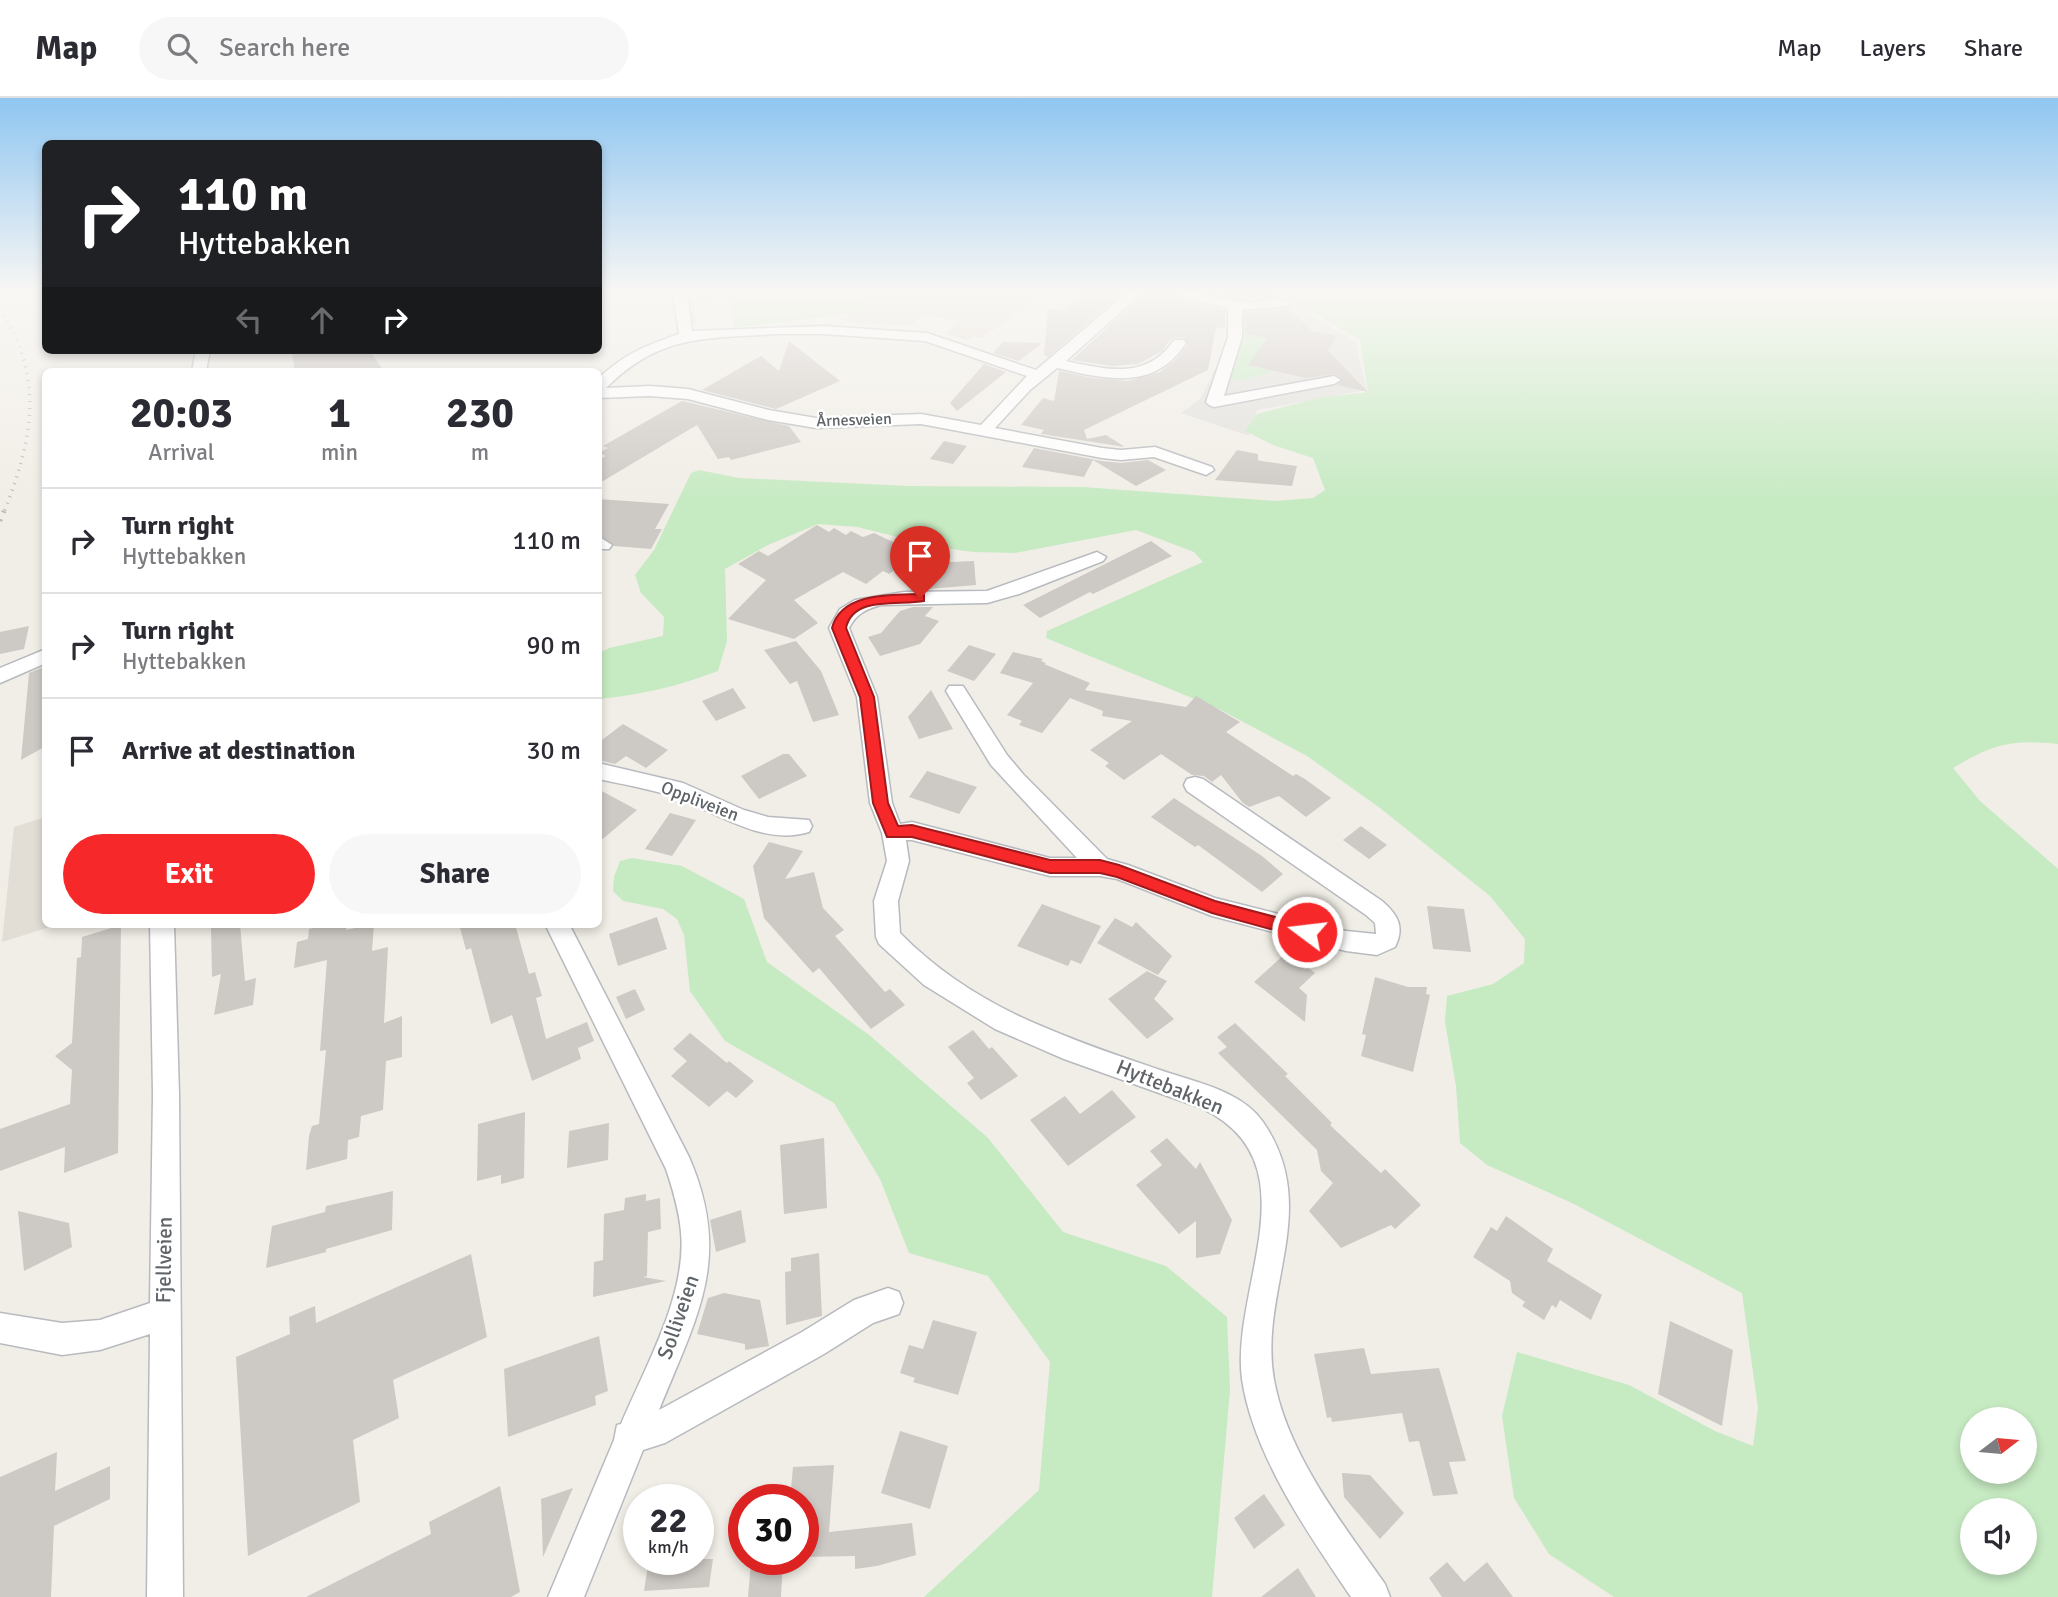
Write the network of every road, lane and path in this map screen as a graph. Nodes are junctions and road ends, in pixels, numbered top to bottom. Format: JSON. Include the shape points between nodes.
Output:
{"nodes":[{"id":1,"x":622,"y":363,"type":"edge"},
{"id":2,"x":1002,"y":363,"type":"edge"},
{"id":3,"x":1056,"y":363,"type":"joint"},
{"id":4,"x":1165,"y":363,"type":"edge"},
{"id":5,"x":1227,"y":363,"type":"edge"},
{"id":6,"x":1037,"y":375,"type":"junction"},
{"id":7,"x":1334,"y":380,"type":"dead end"},
{"id":8,"x":602,"y":386,"type":"edge"},
{"id":9,"x":602,"y":390,"type":"edge"},
{"id":10,"x":985,"y":430,"type":"junction"},
{"id":11,"x":1206,"y":470,"type":"dead end"},
{"id":12,"x":1097,"y":556,"type":"dead end"},
{"id":13,"x":42,"y":657,"type":"edge"},
{"id":14,"x":0,"y":676,"type":"edge"},
{"id":15,"x":956,"y":691,"type":"dead end"},
{"id":16,"x":602,"y":772,"type":"edge"},
{"id":17,"x":1195,"y":785,"type":"dead end"},
{"id":18,"x":801,"y":826,"type":"dead end"},
{"id":19,"x":893,"y":833,"type":"junction"},
{"id":20,"x":1100,"y":867,"type":"junction"},
{"id":21,"x":162,"y":928,"type":"edge"},
{"id":22,"x":559,"y":928,"type":"edge"},
{"id":23,"x":888,"y":1303,"type":"dead end"},
{"id":24,"x":163,"y":1314,"type":"junction"},
{"id":25,"x":0,"y":1328,"type":"edge"},
{"id":26,"x":629,"y":1437,"type":"junction"},
{"id":27,"x":165,"y":1597,"type":"edge"},
{"id":28,"x":566,"y":1597,"type":"edge"},
{"id":29,"x":1372,"y":1597,"type":"edge"}],
"edges":[{"from":1,"to":8,"type":"street","name":"Årnesveien"},
{"from":2,"to":6,"type":"street","name":"Årnesveien"},
{"from":3,"to":4,"type":"street","via":[[1117,373],[1152,370]]},
{"from":3,"to":6,"type":"street"},
{"from":5,"to":7,"type":"street","via":[[1214,402]]},
{"from":6,"to":10,"type":"street"},
{"from":9,"to":10,"type":"street","name":"Årnesveien","via":[[688,394],[816,423],[921,419]]},
{"from":10,"to":11,"type":"street","name":"Årnesveien","via":[[1102,453],[1155,452]]},
{"from":12,"to":19,"type":"street","name":"Hyttebakken","via":[[996,595],[879,599],[856,606],[841,618],[839,628],[867,697],[881,803]]},
{"from":13,"to":14,"type":"street"},
{"from":15,"to":20,"type":"street","via":[[1015,780]]},
{"from":16,"to":18,"type":"street","name":"Oppliveien","via":[[675,789],[768,825]]},
{"from":17,"to":20,"type":"street","via":[[1374,908],[1386,919],[1386,940],[1364,944],[1307,932],[1212,907]]},
{"from":19,"to":20,"type":"street","via":[[921,833],[1050,867]]},
{"from":19,"to":29,"type":"street","name":"Hyttebakken","via":[[898,861],[887,901],[887,937],[909,958],[1022,1030],[1206,1097],[1232,1111],[1262,1143],[1275,1189],[1275,1234],[1257,1377],[1289,1462]]},
{"from":21,"to":24,"type":"street","name":"Fjellveien","via":[[166,1082]]},
{"from":22,"to":26,"type":"street","name":"Solliveien","via":[[671,1147],[689,1195],[696,1234],[689,1298]]},
{"from":23,"to":26,"type":"street","via":[[865,1311],[653,1431]]},
{"from":24,"to":25,"type":"street","via":[[100,1335],[62,1339]]},
{"from":24,"to":27,"type":"street","name":"Fjellveien"},
{"from":26,"to":28,"type":"street","name":"Solliveien"}]}
